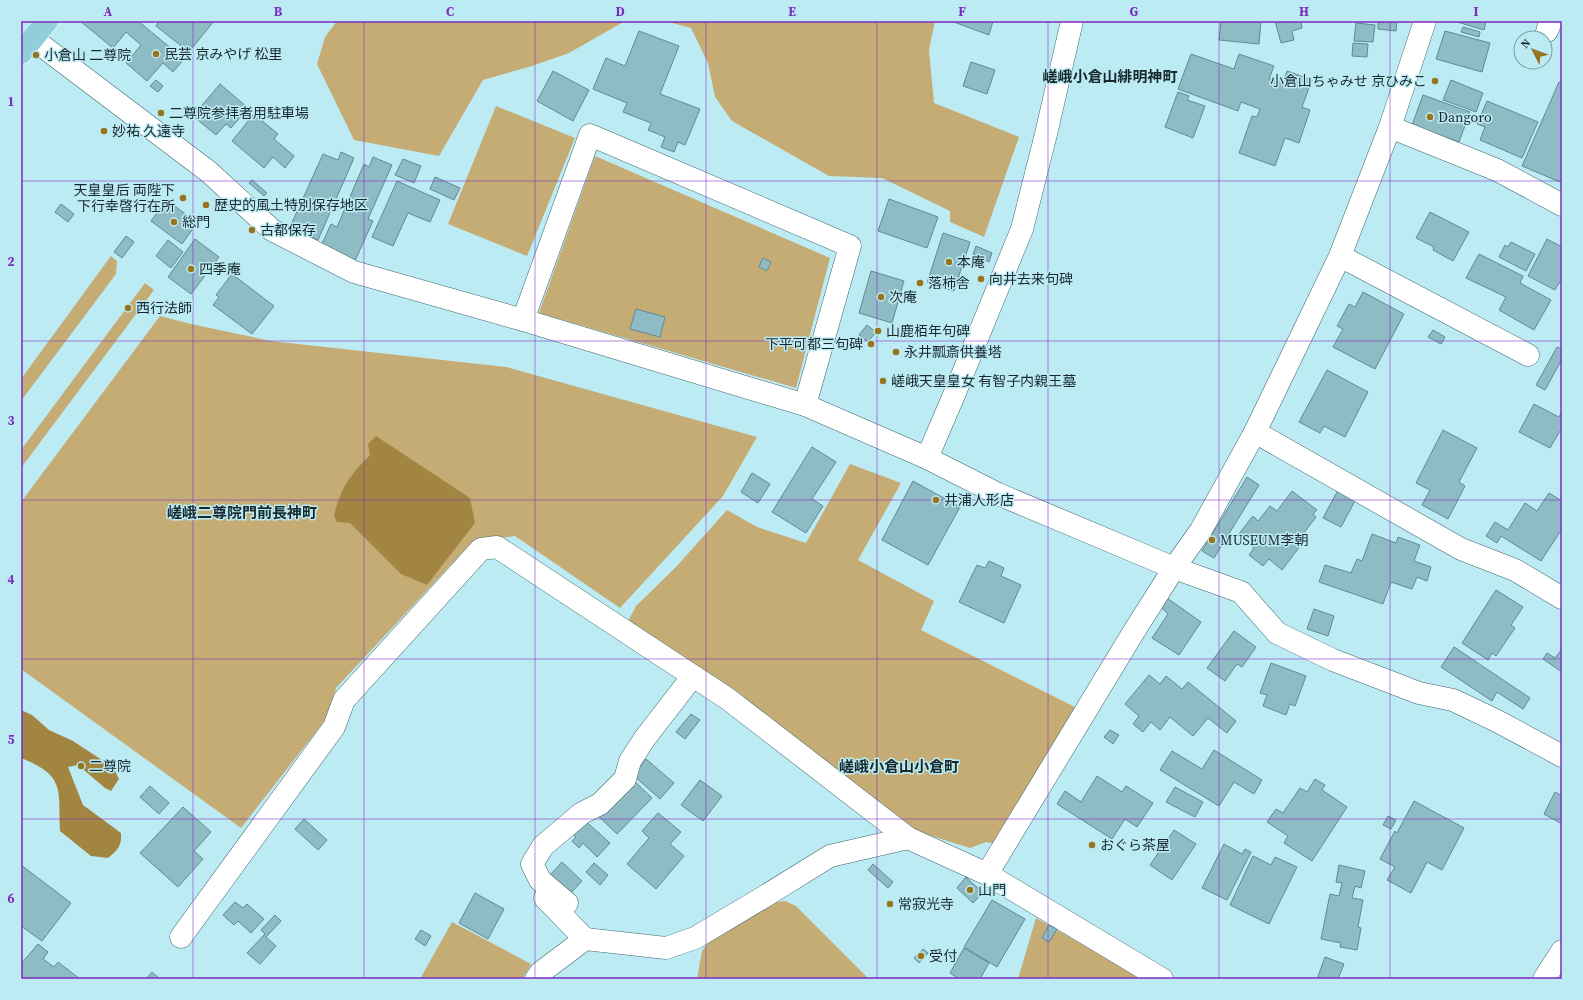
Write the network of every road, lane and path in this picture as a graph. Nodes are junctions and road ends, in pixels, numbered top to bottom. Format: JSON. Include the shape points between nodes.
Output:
{"nodes":[{"id":1,"x":47,"y":21,"type":"edge"},
{"id":2,"x":1072,"y":21,"type":"edge"},
{"id":3,"x":1425,"y":21,"type":"edge"},
{"id":4,"x":27,"y":46,"type":"edge"},
{"id":5,"x":1390,"y":127,"type":"junction"},
{"id":6,"x":1562,"y":206,"type":"edge"},
{"id":7,"x":1340,"y":256,"type":"junction"},
{"id":8,"x":523,"y":320,"type":"junction"},
{"id":9,"x":1528,"y":355,"type":"dead end"},
{"id":10,"x":805,"y":405,"type":"junction"},
{"id":11,"x":1255,"y":432,"type":"junction"},
{"id":12,"x":927,"y":458,"type":"junction"},
{"id":13,"x":1174,"y":568,"type":"junction"},
{"id":14,"x":1562,"y":598,"type":"edge"},
{"id":15,"x":693,"y":676,"type":"junction"},
{"id":16,"x":1562,"y":756,"type":"edge"},
{"id":17,"x":908,"y":838,"type":"junction"},
{"id":18,"x":521,"y":873,"type":"dead end"},
{"id":19,"x":986,"y":874,"type":"junction"},
{"id":20,"x":567,"y":903,"type":"dead end"},
{"id":21,"x":181,"y":937,"type":"dead end"},
{"id":22,"x":585,"y":938,"type":"junction"},
{"id":23,"x":1562,"y":951,"type":"edge"},
{"id":24,"x":536,"y":979,"type":"edge"},
{"id":25,"x":1162,"y":979,"type":"edge"},
{"id":26,"x":1544,"y":979,"type":"edge"}],
"edges":[{"from":1,"to":4,"type":"main road"},
{"from":2,"to":12,"type":"street","via":[[1022,229]]},
{"from":3,"to":5,"type":"street"},
{"from":4,"to":8,"type":"street","via":[[209,172],[272,230],[354,272]]},
{"from":5,"to":6,"type":"street","via":[[1497,170]]},
{"from":5,"to":7,"type":"street"},
{"from":7,"to":9,"type":"street"},
{"from":7,"to":11,"type":"street"},
{"from":8,"to":10,"type":"street"},
{"from":8,"to":10,"type":"street","via":[[590,135],[850,246]]},
{"from":10,"to":12,"type":"street"},
{"from":11,"to":13,"type":"street","via":[[1201,530]]},
{"from":11,"to":14,"type":"street","via":[[1461,549],[1515,570]]},
{"from":12,"to":13,"type":"street","via":[[998,494]]},
{"from":13,"to":16,"type":"street","via":[[1241,592],[1277,633],[1333,660],[1412,690],[1453,700]]},
{"from":13,"to":19,"type":"street"},
{"from":15,"to":17,"type":"street","via":[[728,699]]},
{"from":15,"to":20,"type":"street","via":[[645,738],[630,761],[624,778],[600,804],[582,813],[543,846],[532,864],[540,880]]},
{"from":15,"to":21,"type":"street","via":[[497,547],[481,549],[344,700],[334,727]]},
{"from":17,"to":19,"type":"street"},
{"from":17,"to":22,"type":"street","via":[[830,856],[694,938],[666,948]]},
{"from":18,"to":22,"type":"street"},
{"from":19,"to":25,"type":"street"},
{"from":22,"to":24,"type":"street","via":[[540,973]]},
{"from":23,"to":26,"type":"street"}]}
